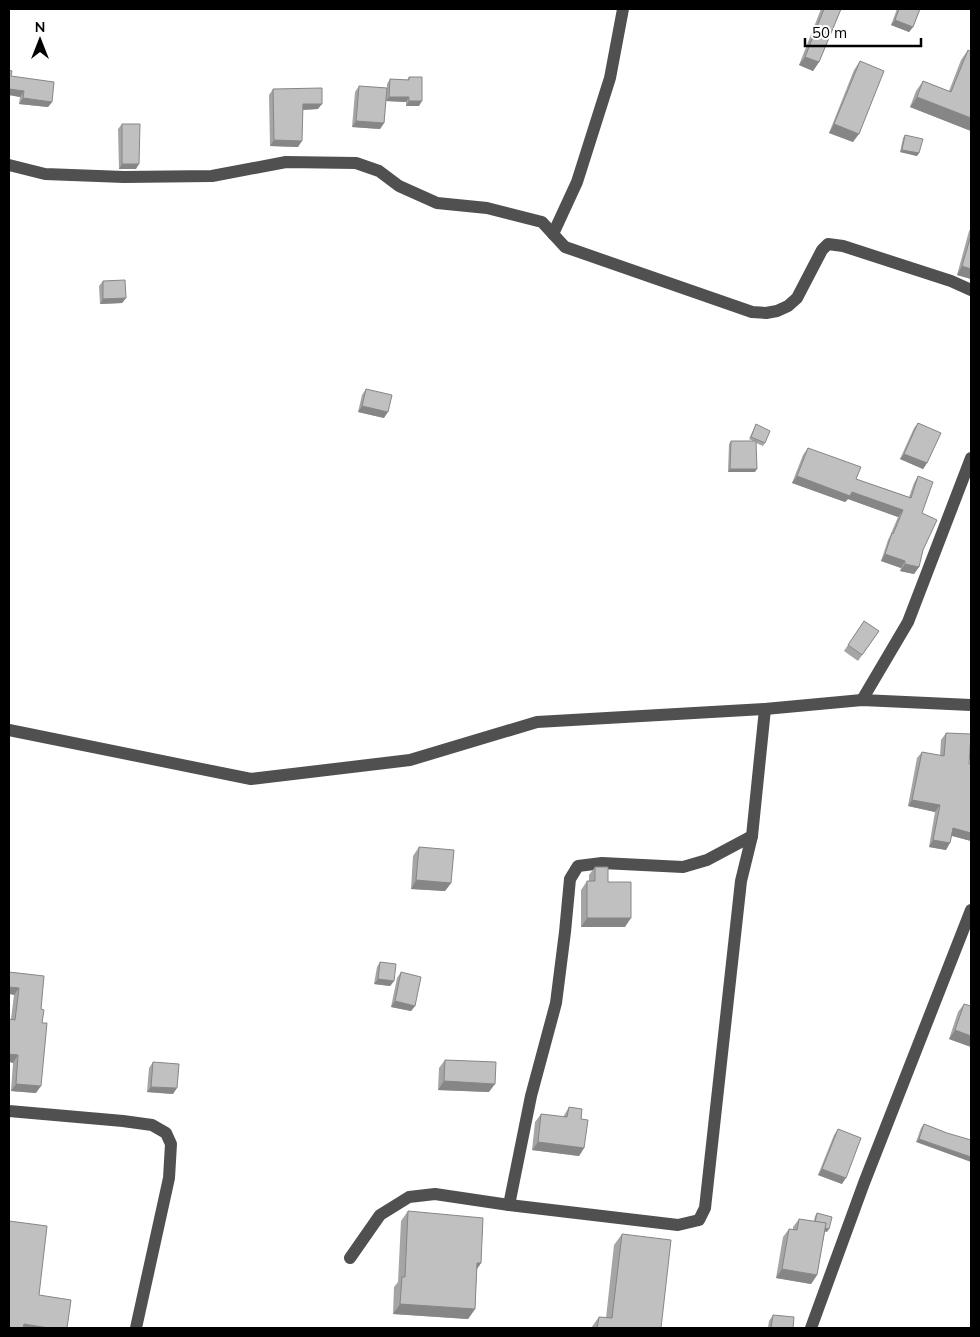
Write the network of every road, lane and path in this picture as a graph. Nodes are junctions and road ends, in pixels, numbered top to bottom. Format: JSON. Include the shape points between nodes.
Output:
{"nodes":[{"id":1,"x":623,"y":9,"type":"edge"},
{"id":2,"x":9,"y":165,"type":"edge"},
{"id":3,"x":553,"y":234,"type":"junction"},
{"id":4,"x":971,"y":290,"type":"edge"},
{"id":5,"x":971,"y":458,"type":"edge"},
{"id":6,"x":862,"y":700,"type":"junction"},
{"id":7,"x":971,"y":705,"type":"edge"},
{"id":8,"x":766,"y":709,"type":"junction"},
{"id":9,"x":9,"y":730,"type":"edge"},
{"id":10,"x":752,"y":836,"type":"junction"},
{"id":11,"x":971,"y":910,"type":"edge"},
{"id":12,"x":967,"y":935,"type":"edge"},
{"id":13,"x":9,"y":1112,"type":"edge"},
{"id":14,"x":509,"y":1205,"type":"junction"},
{"id":15,"x":350,"y":1258,"type":"dead end"},
{"id":16,"x":136,"y":1328,"type":"edge"},
{"id":17,"x":811,"y":1328,"type":"edge"}],
"edges":[{"from":1,"to":3,"type":"street","via":[[610,78],[577,182]]},
{"from":2,"to":3,"type":"street","via":[[45,174],[124,177],[212,176],[286,162],[356,163],[379,171],[399,186],[437,203],[487,208],[542,222]]},
{"from":3,"to":4,"type":"street","via":[[565,247],[752,312],[777,311],[798,298],[828,244],[843,246]]},
{"from":5,"to":6,"type":"street","via":[[908,622]]},
{"from":6,"to":7,"type":"street"},
{"from":6,"to":8,"type":"street"},
{"from":8,"to":9,"type":"street","via":[[537,722],[410,760],[251,779]]},
{"from":8,"to":10,"type":"street"},
{"from":10,"to":14,"type":"street","via":[[707,860],[683,867],[602,863],[578,866],[570,879],[556,1003],[531,1096]]},
{"from":10,"to":14,"type":"street","via":[[741,881],[705,1208],[699,1220],[678,1225]]},
{"from":11,"to":12,"type":"street"},
{"from":12,"to":17,"type":"street","via":[[864,1183]]},
{"from":13,"to":16,"type":"street","via":[[123,1121],[152,1125],[166,1133],[171,1144],[169,1178]]},
{"from":14,"to":15,"type":"street","via":[[435,1194],[409,1197],[380,1215]]}]}
